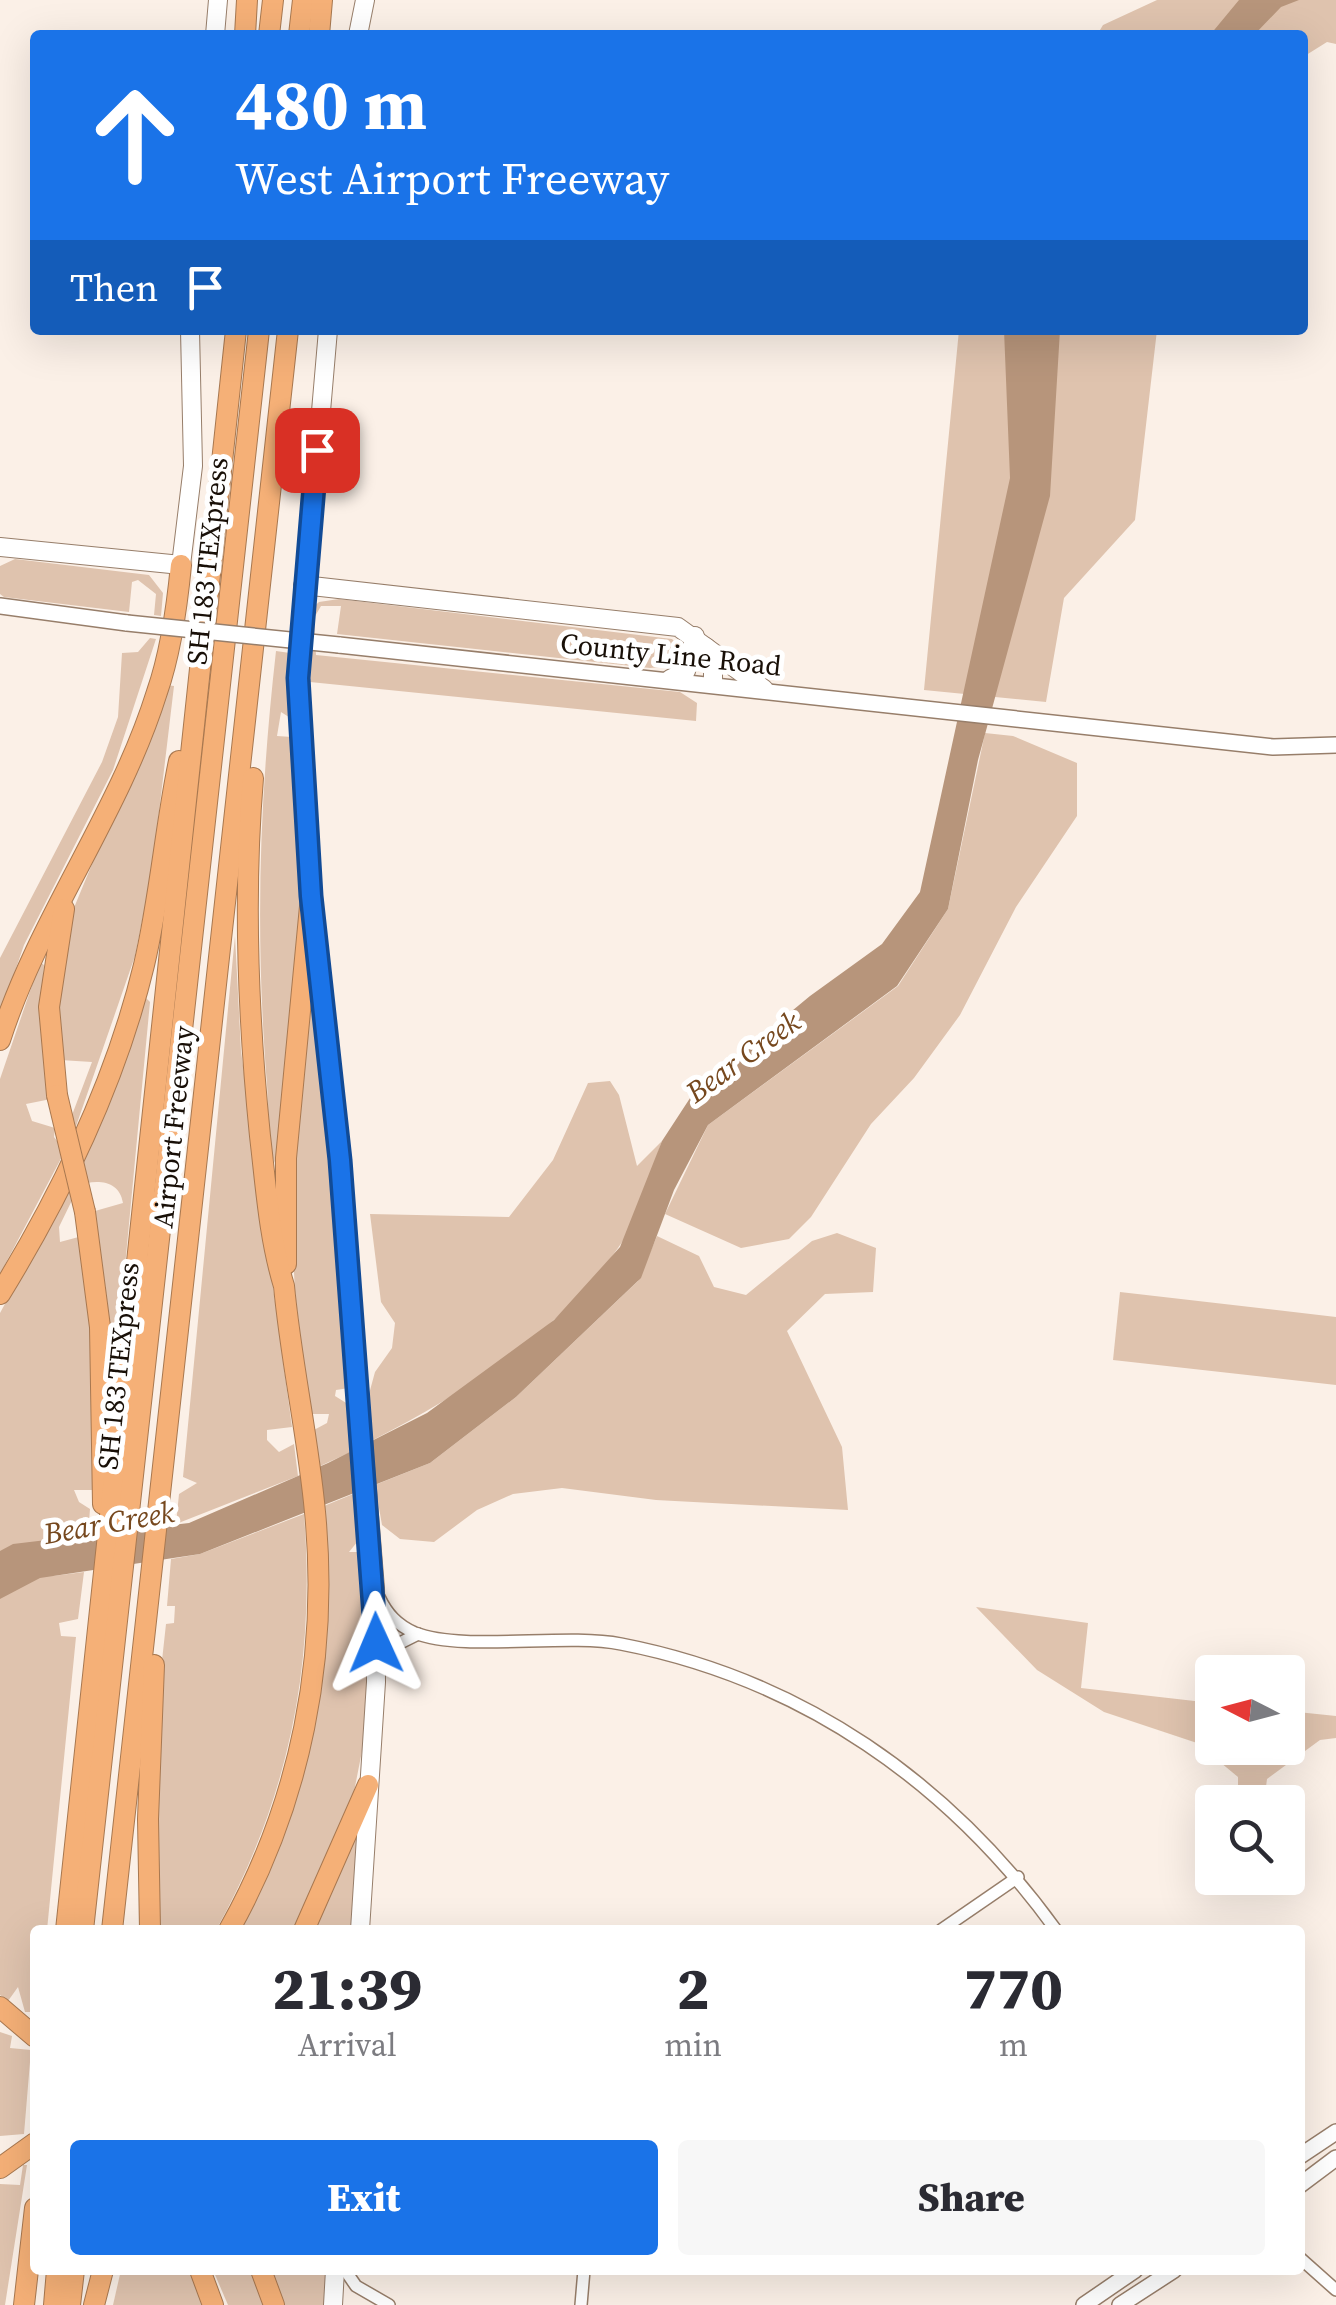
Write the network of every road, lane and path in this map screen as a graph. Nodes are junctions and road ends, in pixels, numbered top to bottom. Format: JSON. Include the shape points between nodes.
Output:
{"nodes":[{"id":1,"x":218,"y":0,"type":"edge"},
{"id":2,"x":247,"y":0,"type":"edge"},
{"id":3,"x":273,"y":0,"type":"edge"},
{"id":4,"x":293,"y":0,"type":"edge"},
{"id":5,"x":302,"y":0,"type":"edge"},
{"id":6,"x":322,"y":0,"type":"edge"},
{"id":7,"x":365,"y":0,"type":"edge"},
{"id":8,"x":215,"y":30,"type":"edge"},
{"id":9,"x":245,"y":30,"type":"edge"},
{"id":10,"x":270,"y":30,"type":"edge"},
{"id":11,"x":290,"y":30,"type":"edge"},
{"id":12,"x":299,"y":30,"type":"edge"},
{"id":13,"x":319,"y":30,"type":"edge"},
{"id":14,"x":359,"y":30,"type":"edge"},
{"id":15,"x":190,"y":335,"type":"edge"},
{"id":16,"x":235,"y":335,"type":"edge"},
{"id":17,"x":257,"y":335,"type":"edge"},
{"id":18,"x":267,"y":335,"type":"edge"},
{"id":19,"x":287,"y":335,"type":"edge"},
{"id":20,"x":328,"y":335,"type":"edge"},
{"id":21,"x":0,"y":547,"type":"edge"},
{"id":22,"x":182,"y":565,"type":"junction"},
{"id":23,"x":303,"y":585,"type":"junction"},
{"id":24,"x":0,"y":606,"type":"edge"},
{"id":25,"x":258,"y":616,"type":"junction"},
{"id":26,"x":695,"y":636,"type":"junction"},
{"id":27,"x":203,"y":644,"type":"junction"},
{"id":28,"x":670,"y":678,"type":"junction"},
{"id":29,"x":707,"y":682,"type":"junction"},
{"id":30,"x":764,"y":689,"type":"junction"},
{"id":31,"x":1336,"y":745,"type":"edge"},
{"id":32,"x":75,"y":868,"type":"junction"},
{"id":33,"x":311,"y":896,"type":"junction"},
{"id":34,"x":0,"y":1040,"type":"edge"},
{"id":35,"x":284,"y":1286,"type":"junction"},
{"id":36,"x":0,"y":1294,"type":"edge"},
{"id":37,"x":137,"y":1493,"type":"junction"},
{"id":38,"x":375,"y":1588,"type":"junction"},
{"id":39,"x":130,"y":1620,"type":"junction"},
{"id":40,"x":418,"y":1634,"type":"junction"},
{"id":41,"x":376,"y":1670,"type":"junction"},
{"id":42,"x":368,"y":1785,"type":"junction"},
{"id":43,"x":1018,"y":1877,"type":"junction"},
{"id":44,"x":67,"y":1925,"type":"edge"},
{"id":45,"x":84,"y":1925,"type":"edge"},
{"id":46,"x":96,"y":1925,"type":"edge"},
{"id":47,"x":112,"y":1925,"type":"edge"},
{"id":48,"x":150,"y":1925,"type":"edge"},
{"id":49,"x":231,"y":1925,"type":"edge"},
{"id":50,"x":306,"y":1925,"type":"edge"},
{"id":51,"x":360,"y":1925,"type":"edge"},
{"id":52,"x":949,"y":1925,"type":"edge"},
{"id":53,"x":1052,"y":1925,"type":"edge"},
{"id":54,"x":2,"y":2008,"type":"edge"},
{"id":55,"x":30,"y":2033,"type":"edge"},
{"id":56,"x":1336,"y":2132,"type":"edge"},
{"id":57,"x":30,"y":2147,"type":"edge"},
{"id":58,"x":1305,"y":2153,"type":"edge"},
{"id":59,"x":1336,"y":2158,"type":"edge"},
{"id":60,"x":0,"y":2168,"type":"edge"},
{"id":61,"x":1305,"y":2181,"type":"edge"},
{"id":62,"x":1305,"y":2262,"type":"edge"},
{"id":63,"x":30,"y":2274,"type":"edge"},
{"id":64,"x":42,"y":2275,"type":"edge"},
{"id":65,"x":57,"y":2275,"type":"edge"},
{"id":66,"x":73,"y":2275,"type":"edge"},
{"id":67,"x":102,"y":2275,"type":"edge"},
{"id":68,"x":202,"y":2275,"type":"edge"},
{"id":69,"x":264,"y":2275,"type":"edge"},
{"id":70,"x":335,"y":2275,"type":"edge"},
{"id":71,"x":349,"y":2275,"type":"edge"},
{"id":72,"x":584,"y":2275,"type":"edge"},
{"id":73,"x":1130,"y":2275,"type":"edge"},
{"id":74,"x":1166,"y":2275,"type":"edge"},
{"id":75,"x":1336,"y":2290,"type":"edge"},
{"id":76,"x":1103,"y":2300,"type":"edge"},
{"id":77,"x":28,"y":2301,"type":"edge"},
{"id":78,"x":54,"y":2305,"type":"edge"},
{"id":79,"x":70,"y":2305,"type":"edge"},
{"id":80,"x":94,"y":2305,"type":"edge"},
{"id":81,"x":213,"y":2305,"type":"edge"},
{"id":82,"x":274,"y":2305,"type":"edge"},
{"id":83,"x":333,"y":2305,"type":"edge"},
{"id":84,"x":389,"y":2305,"type":"edge"},
{"id":85,"x":581,"y":2305,"type":"edge"},
{"id":86,"x":1084,"y":2305,"type":"edge"},
{"id":87,"x":1120,"y":2305,"type":"edge"}],
"edges":[{"from":1,"to":8,"type":"main road"},
{"from":2,"to":9,"type":"highway"},
{"from":3,"to":10,"type":"highway"},
{"from":4,"to":11,"type":"highway"},
{"from":5,"to":12,"type":"highway"},
{"from":6,"to":13,"type":"highway"},
{"from":7,"to":14,"type":"main road"},
{"from":15,"to":22,"type":"main road","via":[[193,466]]},
{"from":16,"to":27,"type":"highway","name":"Airport Freeway"},
{"from":17,"to":37,"type":"highway","name":"SH 183 TEXpress"},
{"from":18,"to":37,"type":"highway","name":"SH 183 TEXpress"},
{"from":19,"to":25,"type":"highway","name":"Airport Freeway"},
{"from":20,"to":23,"type":"main road"},
{"from":21,"to":22,"type":"main road"},
{"from":22,"to":32,"type":"highway","via":[[158,692]]},
{"from":23,"to":26,"type":"main road","via":[[678,626]]},
{"from":23,"to":33,"type":"main road","via":[[298,678]]},
{"from":24,"to":28,"type":"street","name":"County Line Road","bridge":true},
{"from":25,"to":35,"type":"highway","via":[[247,959],[259,1126],[274,1255]]},
{"from":25,"to":37,"type":"highway","name":"Airport Freeway","via":[[168,1418]]},
{"from":26,"to":28,"type":"main road","via":[[686,671]]},
{"from":26,"to":29,"type":"main road","via":[[713,654]]},
{"from":26,"to":30,"type":"main road"},
{"from":27,"to":36,"type":"highway","via":[[134,1001],[75,1154]]},
{"from":27,"to":37,"type":"highway","name":"Airport Freeway"},
{"from":28,"to":29,"type":"street","name":"County Line Road"},
{"from":29,"to":30,"type":"street","name":"County Line Road"},
{"from":30,"to":31,"type":"street","name":"County Line Road","via":[[1273,747]]},
{"from":32,"to":34,"type":"highway","via":[[28,962]]},
{"from":32,"to":37,"type":"highway","bridge":true,"via":[[51,978],[50,1036],[100,1327]]},
{"from":33,"to":35,"type":"highway","via":[[286,1158]]},
{"from":33,"to":38,"type":"main road"},
{"from":35,"to":49,"type":"highway","via":[[318,1552],[312,1695],[287,1796]]},
{"from":37,"to":39,"type":"highway"},
{"from":37,"to":39,"type":"highway","name":"SH 183 TEXpress"},
{"from":37,"to":39,"type":"highway","name":"Airport Freeway","via":[[108,1550]]},
{"from":38,"to":40,"type":"street","via":[[388,1616]]},
{"from":38,"to":41,"type":"main road"},
{"from":39,"to":44,"type":"highway","name":"Airport Freeway"},
{"from":39,"to":45,"type":"highway","name":"SH 183 TEXpress"},
{"from":39,"to":46,"type":"highway","name":"SH 183 TEXpress"},
{"from":39,"to":47,"type":"highway","name":"Airport Freeway"},
{"from":39,"to":48,"type":"highway","via":[[148,1818]]},
{"from":40,"to":41,"type":"street"},
{"from":40,"to":43,"type":"street","via":[[618,1643],[744,1682],[817,1713],[900,1764]]},
{"from":41,"to":42,"type":"main road"},
{"from":42,"to":50,"type":"highway"},
{"from":42,"to":51,"type":"main road"},
{"from":43,"to":52,"type":"street"},
{"from":43,"to":53,"type":"street"},
{"from":54,"to":55,"type":"highway"},
{"from":56,"to":58,"type":"street"},
{"from":57,"to":60,"type":"highway"},
{"from":59,"to":61,"type":"street"},
{"from":62,"to":75,"type":"street"},
{"from":63,"to":77,"type":"highway"},
{"from":64,"to":77,"type":"highway"},
{"from":65,"to":78,"type":"highway"},
{"from":66,"to":79,"type":"highway"},
{"from":67,"to":80,"type":"highway"},
{"from":68,"to":81,"type":"highway"},
{"from":69,"to":82,"type":"highway"},
{"from":70,"to":83,"type":"main road"},
{"from":71,"to":84,"type":"street"},
{"from":72,"to":85,"type":"street"},
{"from":73,"to":76,"type":"street"},
{"from":74,"to":87,"type":"street"},
{"from":76,"to":86,"type":"street"}]}
